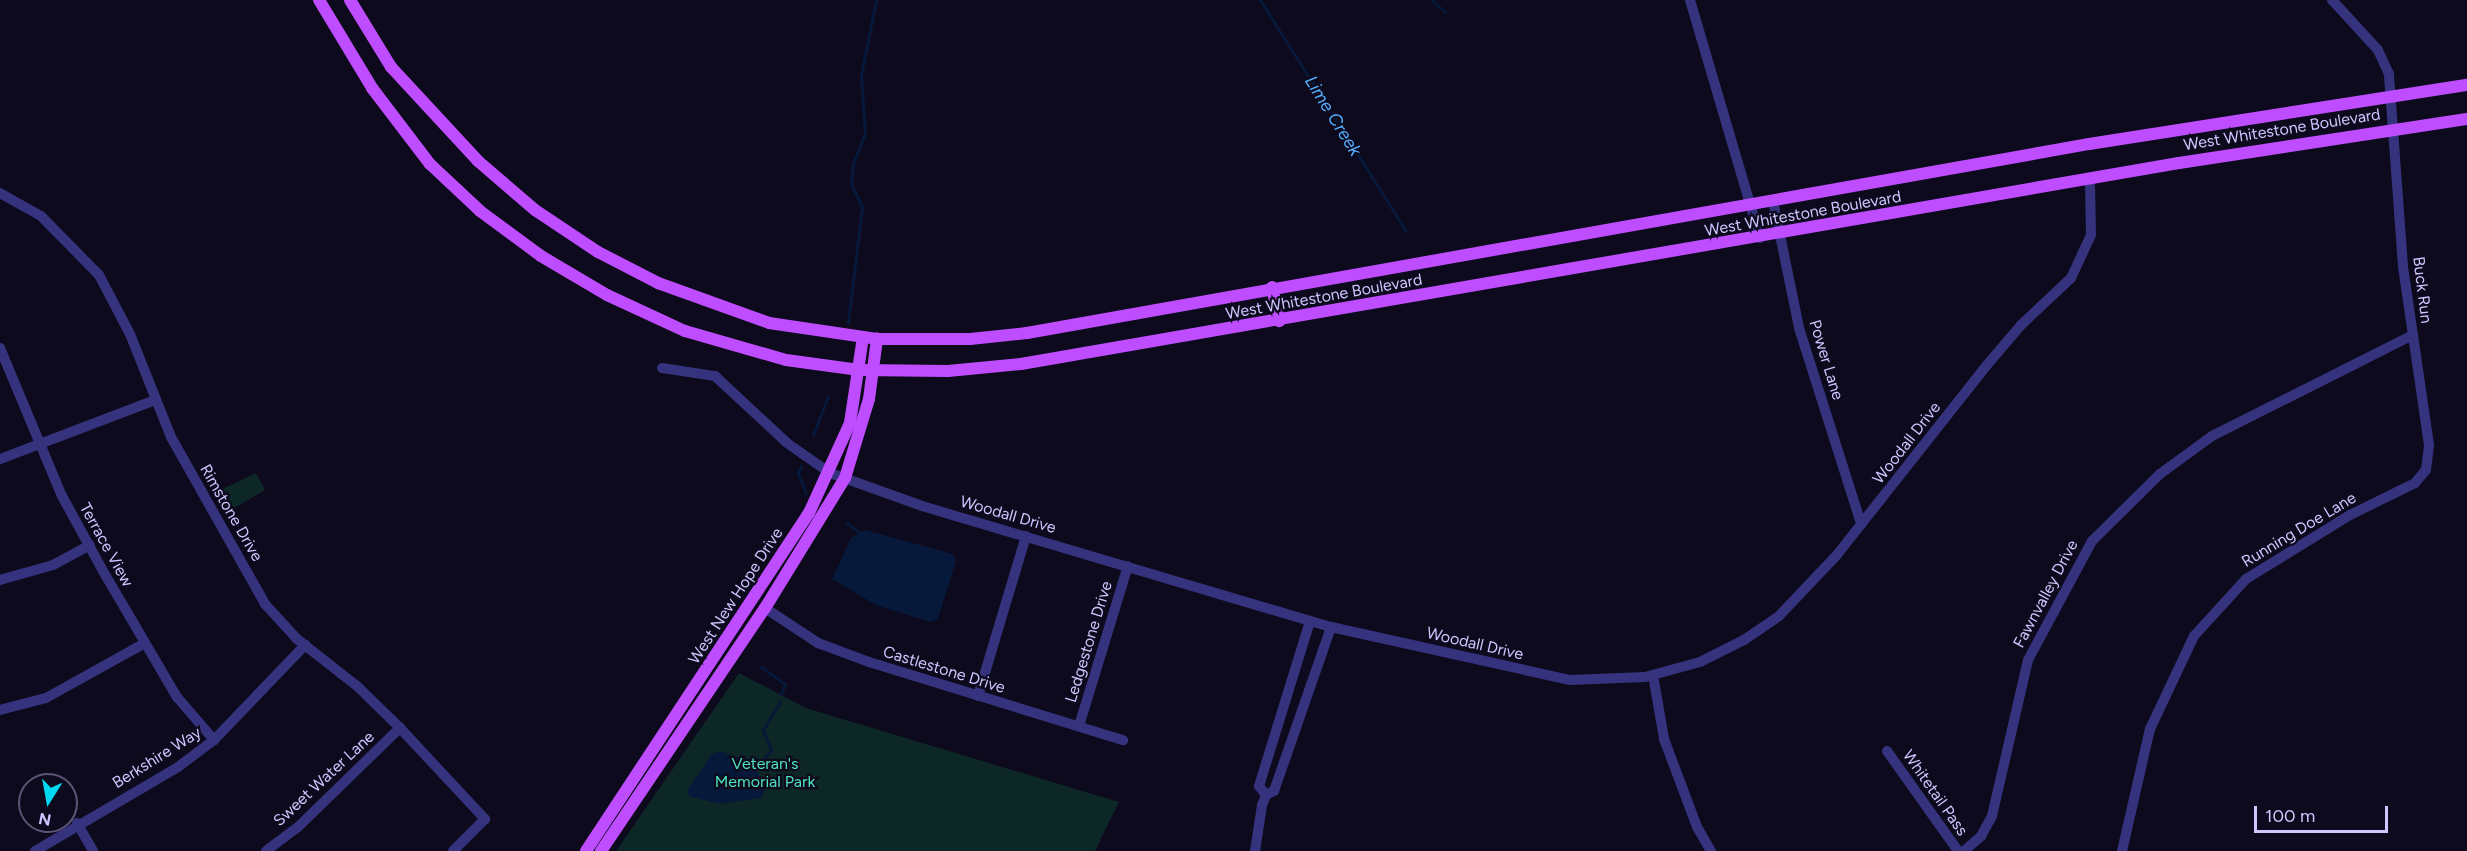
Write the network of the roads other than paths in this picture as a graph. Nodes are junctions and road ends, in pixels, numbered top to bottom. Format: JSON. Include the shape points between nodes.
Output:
{"nodes":[{"id":1,"x":319,"y":0,"type":"edge"},
{"id":2,"x":350,"y":0,"type":"edge"},
{"id":3,"x":1690,"y":0,"type":"edge"},
{"id":4,"x":2332,"y":0,"type":"edge"},
{"id":5,"x":2467,"y":85,"type":"edge"},
{"id":6,"x":2392,"y":96,"type":"junction"},
{"id":7,"x":2467,"y":119,"type":"edge"},
{"id":8,"x":2394,"y":129,"type":"junction"},
{"id":9,"x":2090,"y":181,"type":"junction"},
{"id":10,"x":0,"y":193,"type":"edge"},
{"id":11,"x":1773,"y":201,"type":"junction"},
{"id":12,"x":1750,"y":205,"type":"junction"},
{"id":13,"x":1778,"y":235,"type":"junction"},
{"id":14,"x":1760,"y":238,"type":"junction"},
{"id":15,"x":1272,"y":287,"type":"junction"},
{"id":16,"x":1279,"y":321,"type":"junction"},
{"id":17,"x":2413,"y":334,"type":"junction"},
{"id":18,"x":863,"y":337,"type":"junction"},
{"id":19,"x":877,"y":339,"type":"junction"},
{"id":20,"x":0,"y":348,"type":"edge"},
{"id":21,"x":662,"y":368,"type":"dead end"},
{"id":22,"x":859,"y":370,"type":"junction"},
{"id":23,"x":874,"y":371,"type":"junction"},
{"id":24,"x":153,"y":401,"type":"junction"},
{"id":25,"x":40,"y":444,"type":"junction"},
{"id":26,"x":0,"y":459,"type":"edge"},
{"id":27,"x":830,"y":472,"type":"junction"},
{"id":28,"x":845,"y":478,"type":"junction"},
{"id":29,"x":2415,"y":483,"type":"joint"},
{"id":30,"x":1861,"y":524,"type":"junction"},
{"id":31,"x":1026,"y":536,"type":"junction"},
{"id":32,"x":90,"y":545,"type":"junction"},
{"id":33,"x":1128,"y":566,"type":"junction"},
{"id":34,"x":0,"y":580,"type":"edge"},
{"id":35,"x":765,"y":608,"type":"junction"},
{"id":36,"x":1310,"y":621,"type":"junction"},
{"id":37,"x":1331,"y":627,"type":"junction"},
{"id":38,"x":143,"y":644,"type":"junction"},
{"id":39,"x":305,"y":645,"type":"junction"},
{"id":40,"x":1653,"y":675,"type":"junction"},
{"id":41,"x":978,"y":696,"type":"junction"},
{"id":42,"x":0,"y":710,"type":"edge"},
{"id":43,"x":1079,"y":726,"type":"junction"},
{"id":44,"x":400,"y":728,"type":"junction"},
{"id":45,"x":214,"y":740,"type":"junction"},
{"id":46,"x":1123,"y":740,"type":"dead end"},
{"id":47,"x":1887,"y":752,"type":"dead end"},
{"id":48,"x":1266,"y":795,"type":"junction"},
{"id":49,"x":78,"y":822,"type":"edge"},
{"id":50,"x":78,"y":825,"type":"edge"},
{"id":51,"x":62,"y":833,"type":"edge"},
{"id":52,"x":35,"y":851,"type":"edge"},
{"id":53,"x":93,"y":851,"type":"edge"},
{"id":54,"x":266,"y":851,"type":"edge"},
{"id":55,"x":453,"y":851,"type":"edge"},
{"id":56,"x":586,"y":851,"type":"edge"},
{"id":57,"x":602,"y":851,"type":"edge"},
{"id":58,"x":1255,"y":851,"type":"edge"},
{"id":59,"x":1711,"y":851,"type":"edge"},
{"id":60,"x":1958,"y":851,"type":"edge"},
{"id":61,"x":1964,"y":851,"type":"edge"},
{"id":62,"x":2122,"y":851,"type":"edge"}],
"edges":[{"from":1,"to":22,"type":"main road","name":"West Whitestone Boulevard","via":[[372,88],[430,164],[480,212],[541,255],[607,296],[685,331],[786,360]]},
{"from":2,"to":18,"type":"main road","name":"West Whitestone Boulevard","via":[[391,67],[430,111],[478,161],[535,210],[580,240],[658,283],[721,308],[769,323]]},
{"from":3,"to":12,"type":"street"},
{"from":4,"to":6,"type":"street","name":"Buck Run","via":[[2385,60]]},
{"from":5,"to":6,"type":"main road","name":"West Whitestone Boulevard"},
{"from":6,"to":8,"type":"street","name":"Buck Run"},
{"from":6,"to":11,"type":"main road","name":"West Whitestone Boulevard","via":[[2089,144]]},
{"from":7,"to":8,"type":"main road","name":"West Whitestone Boulevard"},
{"from":8,"to":9,"type":"main road","name":"West Whitestone Boulevard"},
{"from":8,"to":17,"type":"street","name":"Buck Run","via":[[2397,197]]},
{"from":9,"to":13,"type":"main road","name":"West Whitestone Boulevard"},
{"from":9,"to":30,"type":"street","name":"Woodall Drive","via":[[2091,234],[2071,278],[2021,325]]},
{"from":10,"to":24,"type":"street","name":"Rimstone Drive","via":[[41,216],[99,275],[130,334]]},
{"from":11,"to":12,"type":"main road","name":"West Whitestone Boulevard"},
{"from":11,"to":13,"type":"street","name":"Power Lane"},
{"from":12,"to":14,"type":"street"},
{"from":12,"to":15,"type":"main road","name":"West Whitestone Boulevard"},
{"from":13,"to":14,"type":"main road","name":"West Whitestone Boulevard"},
{"from":13,"to":30,"type":"street","name":"Power Lane","via":[[1799,328]]},
{"from":14,"to":16,"type":"main road","name":"West Whitestone Boulevard"},
{"from":15,"to":16,"type":"main road"},
{"from":15,"to":19,"type":"main road","name":"West Whitestone Boulevard","via":[[1027,333],[959,340]]},
{"from":16,"to":23,"type":"main road","name":"West Whitestone Boulevard","via":[[1021,364],[948,371]]},
{"from":17,"to":29,"type":"street","name":"Buck Run","via":[[2429,445],[2427,470]]},
{"from":17,"to":61,"type":"street","name":"Fawnvalley Drive","via":[[2212,436],[2160,474],[2092,541],[2028,660],[1992,816],[1981,836]]},
{"from":18,"to":19,"type":"main road","name":"West Whitestone Boulevard"},
{"from":18,"to":22,"type":"main road","name":"West New Hope Drive"},
{"from":19,"to":23,"type":"main road","name":"West New Hope Drive"},
{"from":20,"to":25,"type":"street","name":"Terrace View"},
{"from":21,"to":27,"type":"street","name":"Woodall Drive","via":[[715,376],[786,443]]},
{"from":22,"to":23,"type":"main road","name":"West Whitestone Boulevard"},
{"from":22,"to":27,"type":"main road","name":"West New Hope Drive","via":[[850,423]]},
{"from":23,"to":28,"type":"main road","name":"West New Hope Drive"},
{"from":24,"to":25,"type":"street"},
{"from":24,"to":39,"type":"street","name":"Rimstone Drive","via":[[265,604]]},
{"from":25,"to":26,"type":"street"},
{"from":25,"to":32,"type":"street","name":"Terrace View"},
{"from":27,"to":28,"type":"street","name":"Woodall Drive"},
{"from":27,"to":56,"type":"main road","name":"West New Hope Drive","via":[[779,562]]},
{"from":28,"to":31,"type":"street","name":"Woodall Drive","via":[[922,506]]},
{"from":28,"to":35,"type":"main road","name":"West New Hope Drive"},
{"from":29,"to":62,"type":"street","name":"Running Doe Lane","via":[[2350,515],[2246,579],[2194,636],[2150,729]]},
{"from":30,"to":40,"type":"street","name":"Woodall Drive","via":[[1779,616],[1744,640],[1700,662]]},
{"from":31,"to":33,"type":"street","name":"Woodall Drive"},
{"from":31,"to":41,"type":"street"},
{"from":32,"to":34,"type":"street","via":[[53,565]]},
{"from":32,"to":38,"type":"street","name":"Terrace View"},
{"from":33,"to":36,"type":"street","name":"Woodall Drive"},
{"from":33,"to":43,"type":"street","name":"Ledgestone Drive"},
{"from":35,"to":41,"type":"street","name":"Castlestone Drive","via":[[818,642]]},
{"from":35,"to":57,"type":"main road","name":"West New Hope Drive"},
{"from":36,"to":37,"type":"street","name":"Woodall Drive"},
{"from":36,"to":48,"type":"street","via":[[1259,786]]},
{"from":37,"to":40,"type":"street","name":"Woodall Drive","via":[[1570,680],[1600,682]]},
{"from":37,"to":48,"type":"street","via":[[1274,790]]},
{"from":38,"to":42,"type":"street","via":[[46,698]]},
{"from":38,"to":45,"type":"street","name":"Terrace View","via":[[177,697]]},
{"from":39,"to":44,"type":"street","name":"Rimstone Drive","via":[[357,686]]},
{"from":39,"to":45,"type":"street","name":"Berkshire Way"},
{"from":40,"to":59,"type":"street","via":[[1664,739],[1697,827]]},
{"from":41,"to":43,"type":"street","name":"Castlestone Drive"},
{"from":43,"to":46,"type":"street","name":"Castlestone Drive"},
{"from":44,"to":54,"type":"street","name":"Sweet Water Lane","via":[[297,828]]},
{"from":44,"to":55,"type":"street","name":"Rimstone Drive","via":[[485,819]]},
{"from":45,"to":49,"type":"street","name":"Berkshire Way","via":[[178,767]]},
{"from":47,"to":60,"type":"street","name":"Whitetail Pass"},
{"from":48,"to":58,"type":"street"},
{"from":50,"to":53,"type":"street"},
{"from":51,"to":52,"type":"street","name":"Berkshire Way"}]}
